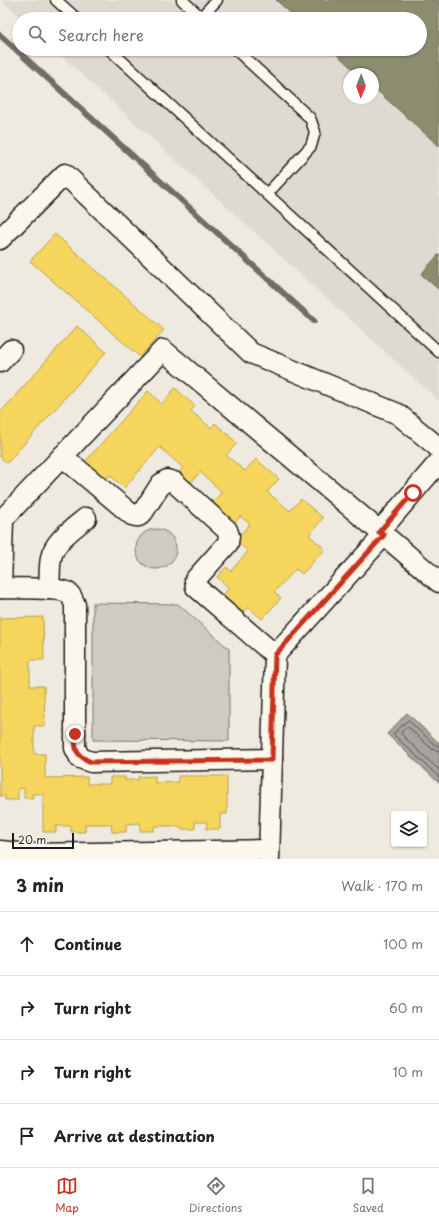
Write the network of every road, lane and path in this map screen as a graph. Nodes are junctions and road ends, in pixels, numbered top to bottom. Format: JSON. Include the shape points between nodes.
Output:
{"nodes":[{"id":1,"x":56,"y":0,"type":"edge"},
{"id":2,"x":182,"y":0,"type":"edge"},
{"id":3,"x":217,"y":0,"type":"edge"},
{"id":4,"x":69,"y":12,"type":"edge"},
{"id":5,"x":195,"y":12,"type":"edge"},
{"id":6,"x":207,"y":12,"type":"edge"},
{"id":7,"x":117,"y":56,"type":"edge"},
{"id":8,"x":243,"y":56,"type":"edge"},
{"id":9,"x":267,"y":194,"type":"junction"},
{"id":10,"x":0,"y":239,"type":"edge"},
{"id":11,"x":439,"y":352,"type":"edge"},
{"id":12,"x":439,"y":448,"type":"edge"},
{"id":13,"x":62,"y":456,"type":"junction"},
{"id":14,"x":439,"y":462,"type":"edge"},
{"id":15,"x":1,"y":517,"type":"edge"},
{"id":16,"x":86,"y":518,"type":"dead end"},
{"id":17,"x":382,"y":533,"type":"junction"},
{"id":18,"x":1,"y":554,"type":"edge"},
{"id":19,"x":439,"y":582,"type":"edge"},
{"id":20,"x":0,"y":588,"type":"edge"},
{"id":21,"x":49,"y":589,"type":"junction"},
{"id":22,"x":275,"y":655,"type":"junction"},
{"id":23,"x":272,"y":760,"type":"junction"},
{"id":24,"x":0,"y":851,"type":"edge"},
{"id":25,"x":269,"y":854,"type":"edge"}],
"edges":[{"from":1,"to":4,"type":"lane"},
{"from":2,"to":5,"type":"lane"},
{"from":3,"to":6,"type":"lane"},
{"from":7,"to":9,"type":"lane"},
{"from":8,"to":9,"type":"lane","via":[[310,118],[315,132],[311,146]]},
{"from":9,"to":11,"type":"lane"},
{"from":10,"to":12,"type":"street","via":[[65,174],[250,353],[398,414]]},
{"from":13,"to":15,"type":"street"},
{"from":13,"to":17,"type":"street","via":[[163,350]]},
{"from":13,"to":22,"type":"street","via":[[132,515],[140,516],[161,484],[167,480],[174,482],[227,530],[228,543],[195,580],[196,587]]},
{"from":14,"to":17,"type":"street"},
{"from":15,"to":18,"type":"street"},
{"from":16,"to":21,"type":"street","via":[[53,550]]},
{"from":17,"to":19,"type":"street"},
{"from":17,"to":22,"type":"street"},
{"from":18,"to":20,"type":"street"},
{"from":20,"to":21,"type":"street"},
{"from":21,"to":23,"type":"street","via":[[67,592],[75,605],[75,748],[80,758],[91,762]]},
{"from":22,"to":23,"type":"street"},
{"from":23,"to":25,"type":"street"},
{"from":24,"to":25,"type":"street","via":[[29,854]]}]}
